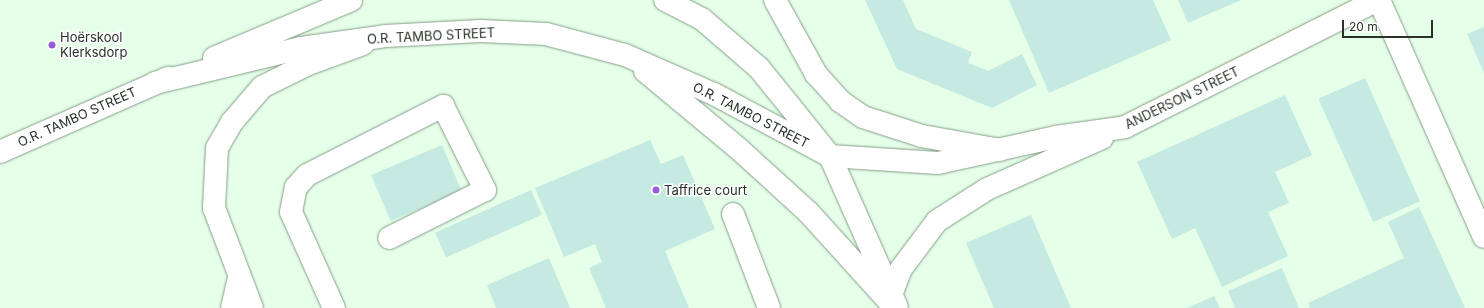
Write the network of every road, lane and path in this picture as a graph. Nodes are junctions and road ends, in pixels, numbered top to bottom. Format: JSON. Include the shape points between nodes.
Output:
{"nodes":[{"id":1,"x":351,"y":0,"type":"edge"},
{"id":2,"x":665,"y":0,"type":"edge"},
{"id":3,"x":775,"y":0,"type":"edge"},
{"id":4,"x":1378,"y":0,"type":"edge"},
{"id":5,"x":385,"y":36,"type":"junction"},
{"id":6,"x":626,"y":55,"type":"junction"},
{"id":7,"x":155,"y":83,"type":"junction"},
{"id":8,"x":1125,"y":127,"type":"junction"},
{"id":9,"x":1002,"y":150,"type":"junction"},
{"id":10,"x":0,"y":152,"type":"edge"},
{"id":11,"x":830,"y":156,"type":"junction"},
{"id":12,"x":733,"y":214,"type":"dead end"},
{"id":13,"x":1484,"y":237,"type":"edge"},
{"id":14,"x":389,"y":238,"type":"dead end"},
{"id":15,"x":239,"y":278,"type":"junction"},
{"id":16,"x":894,"y":304,"type":"edge"},
{"id":17,"x":232,"y":308,"type":"edge"},
{"id":18,"x":252,"y":308,"type":"edge"},
{"id":19,"x":334,"y":308,"type":"edge"},
{"id":20,"x":769,"y":308,"type":"edge"}],
"edges":[{"from":1,"to":7,"type":"main road","name":"O.R. TAMBO STREET"},
{"from":2,"to":11,"type":"main road","via":[[702,19],[759,68]]},
{"from":3,"to":9,"type":"main road","via":[[816,74],[840,101],[863,117],[922,136]]},
{"from":4,"to":8,"type":"main road","name":"ANDERSON STREET"},
{"from":4,"to":13,"type":"main road"},
{"from":5,"to":6,"type":"main road","name":"O.R. TAMBO STREET","via":[[481,31],[546,34]]},
{"from":5,"to":7,"type":"main road","name":"O.R. TAMBO STREET","via":[[301,48]]},
{"from":5,"to":15,"type":"main road","via":[[306,65],[262,87],[232,122],[217,148],[214,208]]},
{"from":6,"to":11,"type":"main road","name":"O.R. TAMBO STREET","via":[[714,94]]},
{"from":6,"to":16,"type":"main road","via":[[740,150],[809,213]]},
{"from":7,"to":10,"type":"main road","name":"O.R. TAMBO STREET"},
{"from":8,"to":9,"type":"main road","name":"ANDERSON STREET","via":[[1056,137]]},
{"from":8,"to":16,"type":"main road","via":[[987,189],[937,221],[901,269]]},
{"from":9,"to":11,"type":"main road","name":"ANDERSON STREET","via":[[938,163]]},
{"from":11,"to":16,"type":"main road"},
{"from":12,"to":20,"type":"main road"},
{"from":14,"to":19,"type":"main road","via":[[485,190],[443,106],[307,175],[296,187],[291,212]]},
{"from":15,"to":17,"type":"main road"},
{"from":15,"to":18,"type":"main road"}]}
